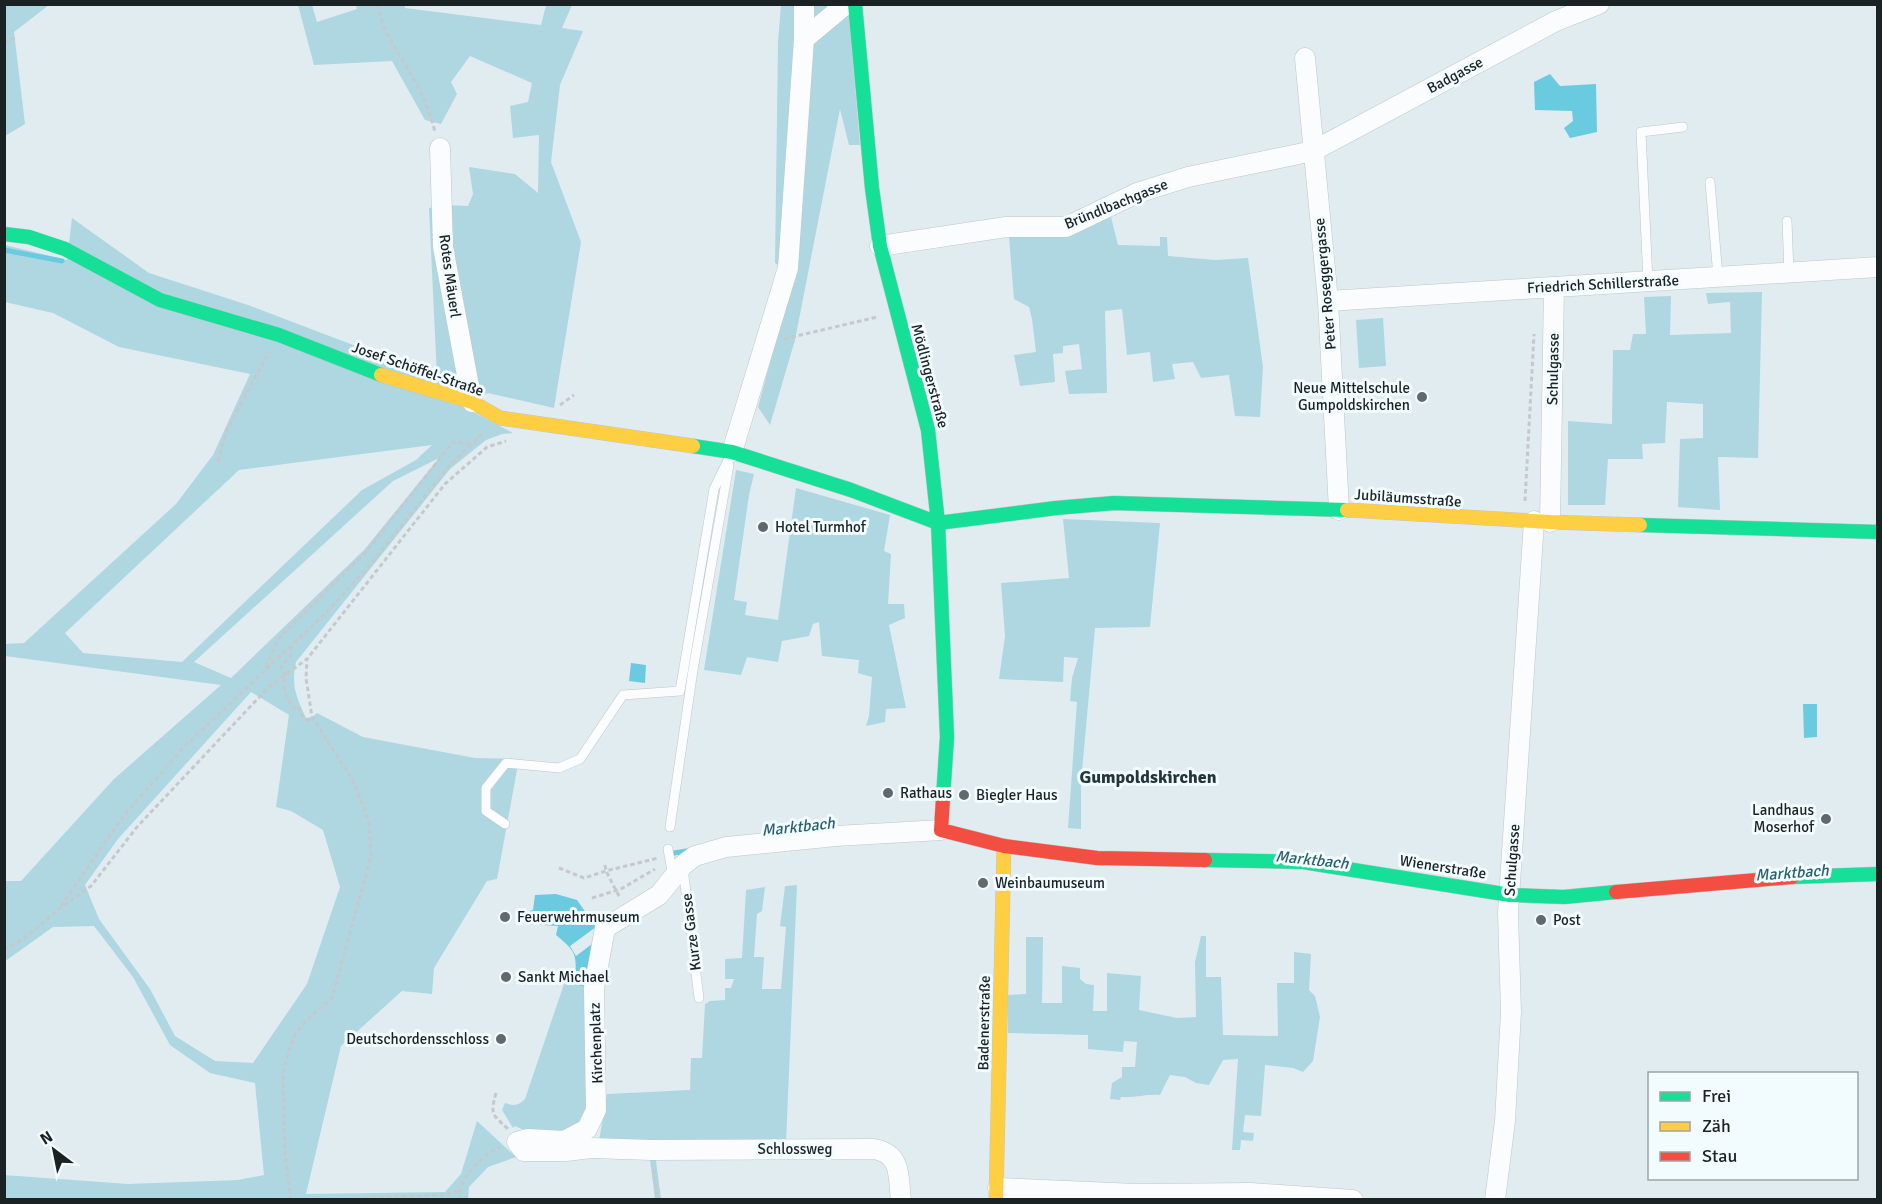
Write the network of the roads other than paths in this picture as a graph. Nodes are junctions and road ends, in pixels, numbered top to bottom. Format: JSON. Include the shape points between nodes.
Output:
{"nodes":[{"id":1,"x":804,"y":4,"type":"edge"},
{"id":2,"x":846,"y":4,"type":"edge"},
{"id":3,"x":855,"y":4,"type":"edge"},
{"id":4,"x":1599,"y":4,"type":"edge"},
{"id":5,"x":804,"y":39,"type":"junction"},
{"id":6,"x":1305,"y":57,"type":"dead end"},
{"id":7,"x":1683,"y":127,"type":"dead end"},
{"id":8,"x":440,"y":148,"type":"road end"},
{"id":9,"x":1313,"y":151,"type":"junction"},
{"id":10,"x":1710,"y":182,"type":"dead end"},
{"id":11,"x":1787,"y":221,"type":"dead end"},
{"id":12,"x":4,"y":234,"type":"edge"},
{"id":13,"x":880,"y":246,"type":"junction"},
{"id":14,"x":1878,"y":267,"type":"edge"},
{"id":15,"x":1789,"y":273,"type":"junction"},
{"id":16,"x":1718,"y":278,"type":"junction"},
{"id":17,"x":1648,"y":282,"type":"junction"},
{"id":18,"x":1554,"y":287,"type":"junction"},
{"id":19,"x":1328,"y":301,"type":"junction"},
{"id":20,"x":472,"y":402,"type":"junction"},
{"id":21,"x":732,"y":452,"type":"junction"},
{"id":22,"x":1339,"y":510,"type":"junction"},
{"id":23,"x":1536,"y":516,"type":"junction"},
{"id":24,"x":938,"y":523,"type":"junction"},
{"id":25,"x":1878,"y":532,"type":"edge"},
{"id":26,"x":506,"y":824,"type":"dead end"},
{"id":27,"x":670,"y":827,"type":"dead end"},
{"id":28,"x":941,"y":830,"type":"junction"},
{"id":29,"x":1004,"y":846,"type":"junction"},
{"id":30,"x":676,"y":861,"type":"junction"},
{"id":31,"x":1878,"y":874,"type":"edge"},
{"id":32,"x":1510,"y":895,"type":"junction"},
{"id":33,"x":699,"y":998,"type":"dead end"},
{"id":34,"x":517,"y":1142,"type":"joint"},
{"id":35,"x":997,"y":1194,"type":"edge"},
{"id":36,"x":901,"y":1200,"type":"edge"},
{"id":37,"x":1353,"y":1200,"type":"edge"},
{"id":38,"x":1495,"y":1200,"type":"edge"}],
"edges":[{"from":1,"to":5,"type":"street"},
{"from":2,"to":5,"type":"street"},
{"from":3,"to":13,"type":"street","name":"Mödlingerstraße"},
{"from":4,"to":9,"type":"street","name":"Badgasse","via":[[1556,21]]},
{"from":5,"to":21,"type":"street","via":[[788,268]]},
{"from":6,"to":9,"type":"street","name":"Peter Roseggergasse"},
{"from":7,"to":17,"type":"lane","via":[[1641,132]]},
{"from":8,"to":20,"type":"street","name":"Rotes Mäuerl","via":[[443,247]]},
{"from":9,"to":13,"type":"street","name":"Bründlbachgasse","via":[[1188,177],[1137,193],[1066,227],[1006,227]]},
{"from":9,"to":19,"type":"street","name":"Peter Roseggergasse"},
{"from":10,"to":16,"type":"lane"},
{"from":11,"to":15,"type":"lane"},
{"from":12,"to":20,"type":"street","name":"Josef Schöffel-Straße","via":[[29,237],[65,249],[160,300],[279,335],[385,376]]},
{"from":13,"to":24,"type":"street","name":"Mödlingerstraße","via":[[928,430]]},
{"from":14,"to":15,"type":"street","name":"Friedrich Schillerstraße"},
{"from":15,"to":16,"type":"street","name":"Friedrich Schillerstraße"},
{"from":16,"to":17,"type":"street","name":"Friedrich Schillerstraße"},
{"from":17,"to":18,"type":"street","name":"Friedrich Schillerstraße"},
{"from":18,"to":19,"type":"street","name":"Friedrich Schillerstraße"},
{"from":18,"to":23,"type":"street","name":"Schulgasse"},
{"from":19,"to":22,"type":"street","name":"Peter Roseggergasse"},
{"from":20,"to":21,"type":"street","name":"Josef Schöffel-Straße","via":[[500,418]]},
{"from":21,"to":24,"type":"street","name":"Josef Schöffel-Straße"},
{"from":21,"to":26,"type":"lane","via":[[714,489],[680,691],[623,695],[580,759],[559,768],[506,763],[486,788],[486,811]]},
{"from":21,"to":27,"type":"lane"},
{"from":22,"to":23,"type":"street","name":"Jubiläumsstraße"},
{"from":22,"to":24,"type":"street","name":"Jubiläumsstraße","via":[[1114,503]]},
{"from":23,"to":25,"type":"street","name":"Jubiläumsstraße"},
{"from":23,"to":32,"type":"street","name":"Schulgasse"},
{"from":24,"to":28,"type":"street","name":"Mödlingerstraße","via":[[947,737]]},
{"from":28,"to":29,"type":"street","name":"Wienerstraße"},
{"from":28,"to":30,"type":"street","via":[[726,847]]},
{"from":29,"to":32,"type":"street","name":"Wienerstraße","via":[[1097,858],[1303,862]]},
{"from":29,"to":35,"type":"street","name":"Badenerstraße"},
{"from":30,"to":33,"type":"lane","name":"Kurze Gasse"},
{"from":30,"to":34,"type":"street","name":"Kirchenplatz","via":[[659,895],[604,928],[594,988],[596,1110],[587,1129],[564,1141]]},
{"from":31,"to":32,"type":"street","name":"Wienerstraße","via":[[1801,876],[1564,897]]},
{"from":32,"to":38,"type":"street","name":"Schulgasse","via":[[1511,1012],[1505,1120]]},
{"from":34,"to":36,"type":"street","name":"Schlossweg","via":[[524,1151],[874,1149],[885,1151],[897,1164]]},
{"from":35,"to":37,"type":"street","via":[[1251,1192]]}]}
